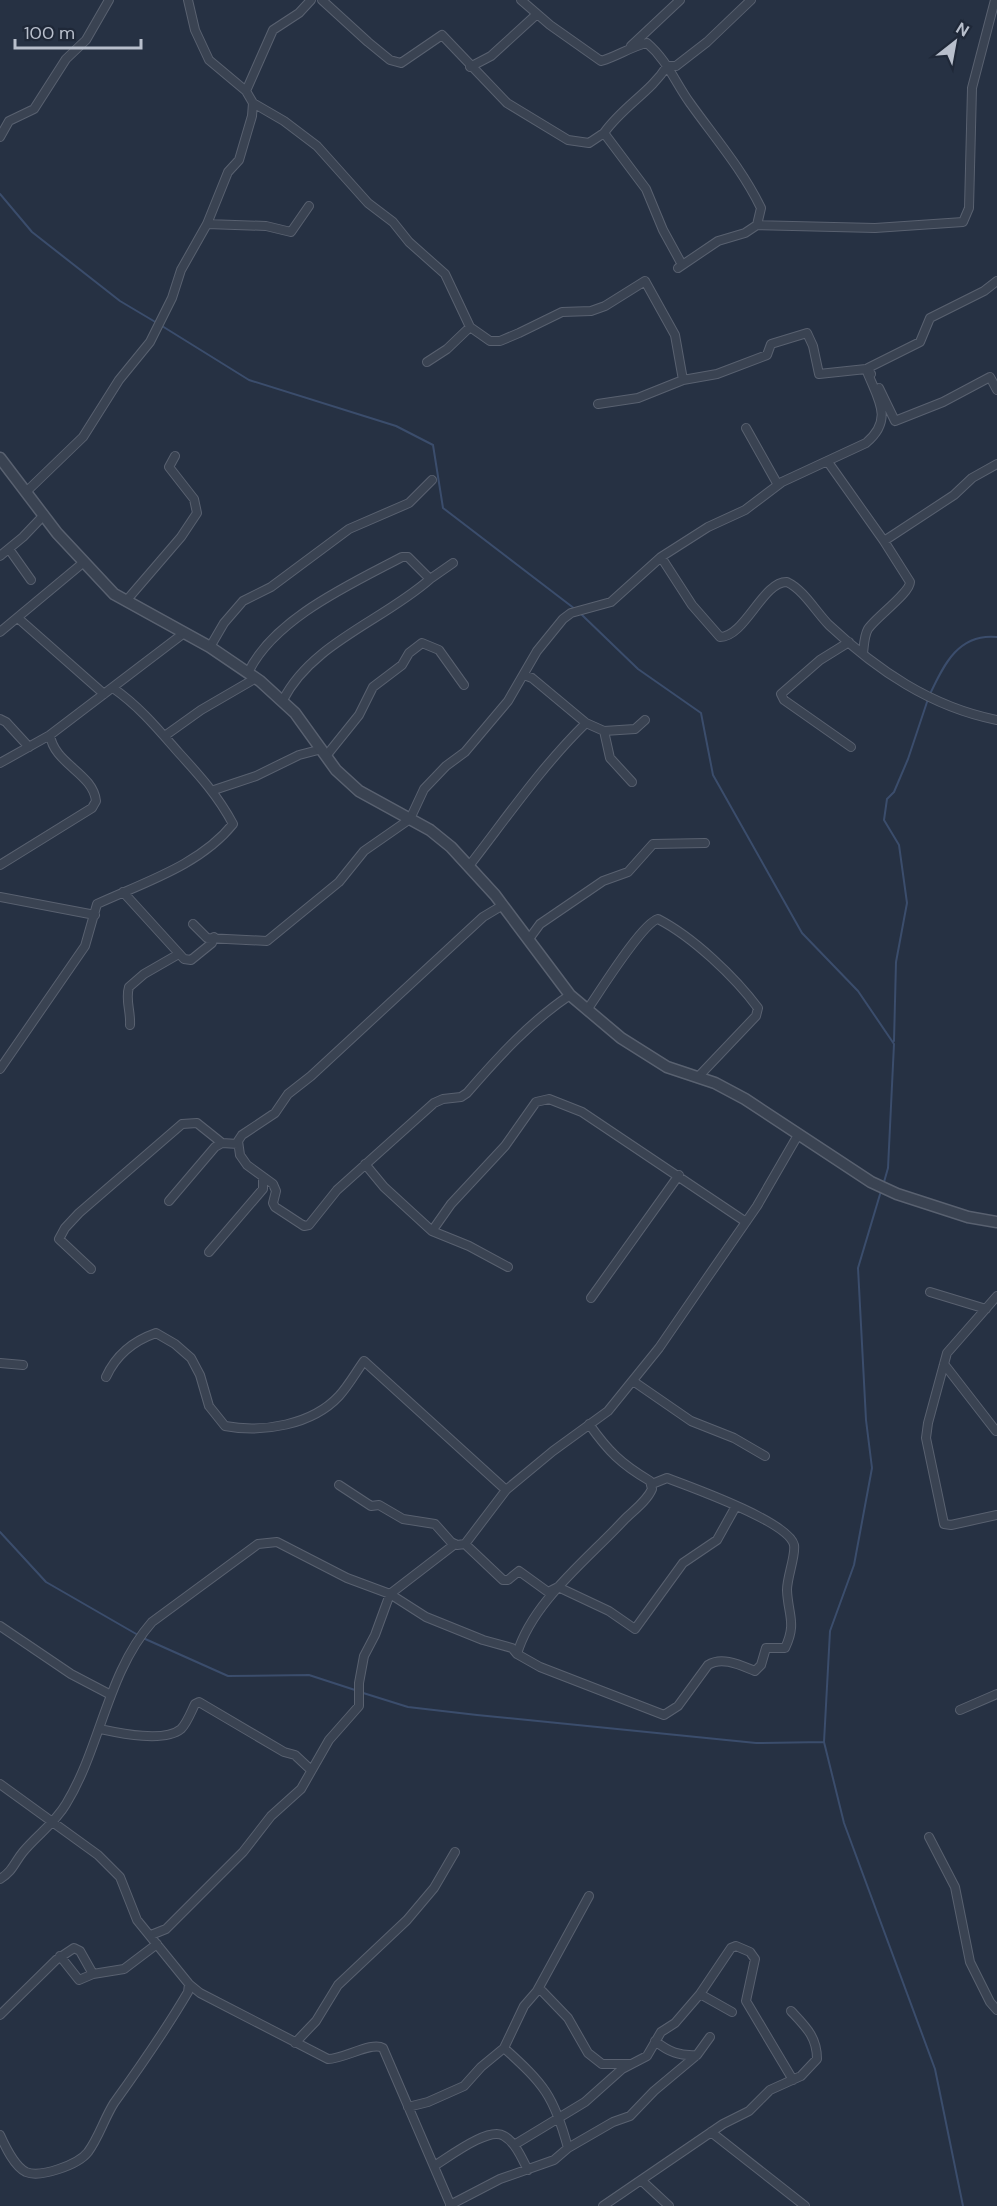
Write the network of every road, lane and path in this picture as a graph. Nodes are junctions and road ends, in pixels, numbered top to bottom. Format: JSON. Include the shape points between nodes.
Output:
{"nodes":[{"id":1,"x":109,"y":0,"type":"edge"},
{"id":2,"x":188,"y":0,"type":"edge"},
{"id":3,"x":311,"y":0,"type":"edge"},
{"id":4,"x":322,"y":0,"type":"edge"},
{"id":5,"x":521,"y":0,"type":"edge"},
{"id":6,"x":680,"y":0,"type":"edge"},
{"id":7,"x":751,"y":0,"type":"edge"},
{"id":8,"x":995,"y":0,"type":"edge"},
{"id":9,"x":537,"y":14,"type":"junction"},
{"id":10,"x":631,"y":47,"type":"junction"},
{"id":11,"x":667,"y":66,"type":"junction"},
{"id":12,"x":470,"y":67,"type":"junction"},
{"id":13,"x":246,"y":90,"type":"junction"},
{"id":14,"x":253,"y":103,"type":"junction"},
{"id":15,"x":604,"y":134,"type":"junction"},
{"id":16,"x":0,"y":137,"type":"edge"},
{"id":17,"x":309,"y":206,"type":"dead end"},
{"id":18,"x":207,"y":224,"type":"junction"},
{"id":19,"x":757,"y":225,"type":"junction"},
{"id":20,"x":997,"y":281,"type":"edge"},
{"id":21,"x":470,"y":327,"type":"junction"},
{"id":22,"x":427,"y":362,"type":"dead end"},
{"id":23,"x":683,"y":380,"type":"junction"},
{"id":24,"x":997,"y":390,"type":"edge"},
{"id":25,"x":598,"y":404,"type":"dead end"},
{"id":26,"x":746,"y":428,"type":"dead end"},
{"id":27,"x":175,"y":456,"type":"dead end"},
{"id":28,"x":828,"y":462,"type":"junction"},
{"id":29,"x":997,"y":464,"type":"edge"},
{"id":30,"x":2,"y":465,"type":"edge"},
{"id":31,"x":432,"y":480,"type":"dead end"},
{"id":32,"x":778,"y":485,"type":"junction"},
{"id":33,"x":26,"y":492,"type":"junction"},
{"id":34,"x":44,"y":515,"type":"junction"},
{"id":35,"x":884,"y":541,"type":"junction"},
{"id":36,"x":9,"y":549,"type":"junction"},
{"id":37,"x":0,"y":556,"type":"edge"},
{"id":38,"x":661,"y":557,"type":"junction"},
{"id":39,"x":84,"y":562,"type":"junction"},
{"id":40,"x":453,"y":563,"type":"dead end"},
{"id":41,"x":430,"y":579,"type":"junction"},
{"id":42,"x":31,"y":580,"type":"dead end"},
{"id":43,"x":126,"y":601,"type":"junction"},
{"id":44,"x":19,"y":619,"type":"junction"},
{"id":45,"x":0,"y":632,"type":"edge"},
{"id":46,"x":184,"y":633,"type":"junction"},
{"id":47,"x":849,"y":642,"type":"junction"},
{"id":48,"x":210,"y":647,"type":"junction"},
{"id":49,"x":862,"y":653,"type":"junction"},
{"id":50,"x":252,"y":675,"type":"junction"},
{"id":51,"x":524,"y":675,"type":"junction"},
{"id":52,"x":464,"y":685,"type":"dead end"},
{"id":53,"x":113,"y":688,"type":"junction"},
{"id":54,"x":104,"y":694,"type":"junction"},
{"id":55,"x":283,"y":700,"type":"junction"},
{"id":56,"x":0,"y":719,"type":"edge"},
{"id":57,"x":645,"y":720,"type":"dead end"},
{"id":58,"x":997,"y":720,"type":"edge"},
{"id":59,"x":586,"y":723,"type":"junction"},
{"id":60,"x":610,"y":723,"type":"dead end"},
{"id":61,"x":602,"y":730,"type":"junction"},
{"id":62,"x":50,"y":735,"type":"junction"},
{"id":63,"x":166,"y":735,"type":"junction"},
{"id":64,"x":29,"y":747,"type":"junction"},
{"id":65,"x":850,"y":747,"type":"dead end"},
{"id":66,"x":324,"y":753,"type":"junction"},
{"id":67,"x":0,"y":763,"type":"edge"},
{"id":68,"x":632,"y":782,"type":"dead end"},
{"id":69,"x":214,"y":790,"type":"junction"},
{"id":70,"x":410,"y":819,"type":"junction"},
{"id":71,"x":705,"y":843,"type":"dead end"},
{"id":72,"x":0,"y":866,"type":"edge"},
{"id":73,"x":470,"y":866,"type":"junction"},
{"id":74,"x":123,"y":892,"type":"junction"},
{"id":75,"x":0,"y":897,"type":"edge"},
{"id":76,"x":503,"y":905,"type":"junction"},
{"id":77,"x":95,"y":915,"type":"junction"},
{"id":78,"x":193,"y":924,"type":"dead end"},
{"id":79,"x":214,"y":938,"type":"junction"},
{"id":80,"x":529,"y":939,"type":"junction"},
{"id":81,"x":177,"y":955,"type":"junction"},
{"id":82,"x":570,"y":995,"type":"junction"},
{"id":83,"x":587,"y":1010,"type":"junction"},
{"id":84,"x":130,"y":1024,"type":"dead end"},
{"id":85,"x":0,"y":1069,"type":"edge"},
{"id":86,"x":698,"y":1077,"type":"junction"},
{"id":87,"x":798,"y":1135,"type":"junction"},
{"id":88,"x":222,"y":1143,"type":"junction"},
{"id":89,"x":238,"y":1144,"type":"junction"},
{"id":90,"x":365,"y":1164,"type":"junction"},
{"id":91,"x":679,"y":1175,"type":"junction"},
{"id":92,"x":262,"y":1178,"type":"junction"},
{"id":93,"x":169,"y":1202,"type":"dead end"},
{"id":94,"x":746,"y":1222,"type":"junction"},
{"id":95,"x":997,"y":1222,"type":"edge"},
{"id":96,"x":432,"y":1231,"type":"junction"},
{"id":97,"x":209,"y":1252,"type":"dead end"},
{"id":98,"x":507,"y":1267,"type":"dead end"},
{"id":99,"x":91,"y":1269,"type":"dead end"},
{"id":100,"x":930,"y":1292,"type":"dead end"},
{"id":101,"x":997,"y":1296,"type":"edge"},
{"id":102,"x":591,"y":1298,"type":"dead end"},
{"id":103,"x":986,"y":1309,"type":"junction"},
{"id":104,"x":0,"y":1363,"type":"edge"},
{"id":105,"x":944,"y":1364,"type":"junction"},
{"id":106,"x":23,"y":1365,"type":"dead end"},
{"id":107,"x":106,"y":1377,"type":"dead end"},
{"id":108,"x":633,"y":1380,"type":"junction"},
{"id":109,"x":589,"y":1424,"type":"junction"},
{"id":110,"x":996,"y":1431,"type":"edge"},
{"id":111,"x":765,"y":1456,"type":"dead end"},
{"id":112,"x":652,"y":1484,"type":"junction"},
{"id":113,"x":339,"y":1485,"type":"dead end"},
{"id":114,"x":506,"y":1490,"type":"junction"},
{"id":115,"x":736,"y":1506,"type":"junction"},
{"id":116,"x":997,"y":1515,"type":"edge"},
{"id":117,"x":455,"y":1544,"type":"junction"},
{"id":118,"x":465,"y":1544,"type":"junction"},
{"id":119,"x":558,"y":1587,"type":"junction"},
{"id":120,"x":390,"y":1594,"type":"junction"},
{"id":121,"x":0,"y":1626,"type":"edge"},
{"id":122,"x":517,"y":1654,"type":"junction"},
{"id":123,"x":997,"y":1694,"type":"edge"},
{"id":124,"x":111,"y":1695,"type":"junction"},
{"id":125,"x":960,"y":1710,"type":"dead end"},
{"id":126,"x":100,"y":1729,"type":"junction"},
{"id":127,"x":311,"y":1770,"type":"junction"},
{"id":128,"x":0,"y":1784,"type":"edge"},
{"id":129,"x":52,"y":1823,"type":"junction"},
{"id":130,"x":928,"y":1838,"type":"dead end"},
{"id":131,"x":455,"y":1852,"type":"dead end"},
{"id":132,"x":0,"y":1879,"type":"edge"},
{"id":133,"x":589,"y":1896,"type":"dead end"},
{"id":134,"x":151,"y":1935,"type":"junction"},
{"id":135,"x":157,"y":1944,"type":"junction"},
{"id":136,"x":60,"y":1956,"type":"junction"},
{"id":137,"x":93,"y":1974,"type":"junction"},
{"id":138,"x":189,"y":1984,"type":"junction"},
{"id":139,"x":537,"y":1991,"type":"junction"},
{"id":140,"x":700,"y":1994,"type":"junction"},
{"id":141,"x":10,"y":2005,"type":"junction"},
{"id":142,"x":0,"y":2006,"type":"edge"},
{"id":143,"x":997,"y":2010,"type":"edge"},
{"id":144,"x":791,"y":2011,"type":"dead end"},
{"id":145,"x":732,"y":2012,"type":"dead end"},
{"id":146,"x":0,"y":2015,"type":"edge"},
{"id":147,"x":710,"y":2037,"type":"dead end"},
{"id":148,"x":656,"y":2041,"type":"junction"},
{"id":149,"x":295,"y":2043,"type":"junction"},
{"id":150,"x":504,"y":2049,"type":"junction"},
{"id":151,"x":697,"y":2055,"type":"junction"},
{"id":152,"x":636,"y":2064,"type":"junction"},
{"id":153,"x":794,"y":2080,"type":"junction"},
{"id":154,"x":408,"y":2107,"type":"junction"},
{"id":155,"x":560,"y":2117,"type":"junction"},
{"id":156,"x":711,"y":2132,"type":"junction"},
{"id":157,"x":0,"y":2134,"type":"edge"},
{"id":158,"x":514,"y":2145,"type":"junction"},
{"id":159,"x":568,"y":2148,"type":"junction"},
{"id":160,"x":434,"y":2166,"type":"junction"},
{"id":161,"x":528,"y":2170,"type":"junction"},
{"id":162,"x":641,"y":2180,"type":"junction"},
{"id":163,"x":450,"y":2205,"type":"edge"},
{"id":164,"x":603,"y":2206,"type":"edge"},
{"id":165,"x":669,"y":2206,"type":"edge"},
{"id":166,"x":805,"y":2206,"type":"edge"}],
"edges":[{"from":1,"to":16,"type":"street","via":[[86,40],[66,58],[34,109],[9,121]]},
{"from":2,"to":13,"type":"street","via":[[195,30],[209,60]]},
{"from":3,"to":13,"type":"street","via":[[273,30]]},
{"from":4,"to":12,"type":"street","via":[[390,60],[401,63],[442,35]]},
{"from":5,"to":9,"type":"street"},
{"from":6,"to":10,"type":"street"},
{"from":7,"to":11,"type":"street","via":[[707,42],[676,66]]},
{"from":8,"to":19,"type":"street","via":[[972,88],[969,208],[963,222],[875,228]]},
{"from":9,"to":10,"type":"street","via":[[601,60],[618,56]]},
{"from":9,"to":12,"type":"street","via":[[491,56]]},
{"from":10,"to":11,"type":"street","via":[[647,43]]},
{"from":11,"to":15,"type":"street","via":[[659,79],[617,114]]},
{"from":11,"to":19,"type":"street","via":[[753,193],[761,208]]},
{"from":12,"to":15,"type":"street","via":[[507,103],[567,140],[589,143]]},
{"from":13,"to":14,"type":"street"},
{"from":14,"to":18,"type":"street","via":[[239,160],[228,172]]},
{"from":14,"to":21,"type":"street","via":[[317,146],[368,203],[445,274]]},
{"from":15,"to":19,"type":"street","via":[[646,189],[679,265],[718,241]]},
{"from":17,"to":18,"type":"street","via":[[291,232],[266,226]]},
{"from":18,"to":33,"type":"street","via":[[181,270],[150,342],[119,380],[83,437]]},
{"from":20,"to":24,"type":"street","via":[[930,318],[920,342],[868,368],[895,421],[990,377]]},
{"from":21,"to":22,"type":"street"},
{"from":21,"to":23,"type":"street","via":[[482,338],[500,340],[562,312],[591,311],[605,306],[645,281],[675,335]]},
{"from":23,"to":25,"type":"street","via":[[638,398]]},
{"from":23,"to":28,"type":"street","via":[[717,374],[767,355],[777,340],[807,333],[819,374],[866,369],[883,416],[875,435]]},
{"from":26,"to":32,"type":"street"},
{"from":27,"to":43,"type":"street","via":[[169,467],[194,499],[197,513],[182,537]]},
{"from":28,"to":32,"type":"street"},
{"from":28,"to":35,"type":"street"},
{"from":29,"to":35,"type":"street"},
{"from":30,"to":33,"type":"street"},
{"from":31,"to":48,"type":"street","via":[[409,503],[349,529],[271,587],[243,601]]},
{"from":32,"to":38,"type":"street","via":[[745,510],[708,527]]},
{"from":33,"to":34,"type":"street"},
{"from":34,"to":36,"type":"street"},
{"from":34,"to":39,"type":"street"},
{"from":35,"to":49,"type":"street","via":[[910,587],[867,631]]},
{"from":36,"to":37,"type":"street"},
{"from":36,"to":42,"type":"street"},
{"from":38,"to":47,"type":"street","via":[[692,605],[720,637],[749,616],[773,586],[782,582],[793,585]]},
{"from":38,"to":51,"type":"street","via":[[611,602],[563,619]]},
{"from":39,"to":43,"type":"street","via":[[114,594]]},
{"from":39,"to":44,"type":"street"},
{"from":40,"to":41,"type":"street"},
{"from":41,"to":50,"type":"street","via":[[408,557],[392,562],[315,605],[256,654]]},
{"from":41,"to":55,"type":"street","via":[[407,600],[329,649],[293,680]]},
{"from":43,"to":46,"type":"street"},
{"from":44,"to":45,"type":"street"},
{"from":44,"to":54,"type":"street"},
{"from":46,"to":48,"type":"street"},
{"from":46,"to":53,"type":"street"},
{"from":47,"to":49,"type":"street"},
{"from":47,"to":65,"type":"street","via":[[820,660],[781,694]]},
{"from":48,"to":50,"type":"street"},
{"from":49,"to":58,"type":"street","via":[[928,698]]},
{"from":50,"to":55,"type":"street"},
{"from":50,"to":63,"type":"street"},
{"from":51,"to":59,"type":"street"},
{"from":51,"to":70,"type":"street","via":[[508,701],[465,752],[424,789]]},
{"from":52,"to":66,"type":"street","via":[[439,650],[422,643],[402,665],[373,687],[359,715]]},
{"from":53,"to":54,"type":"street"},
{"from":53,"to":63,"type":"street","via":[[141,708]]},
{"from":54,"to":62,"type":"street"},
{"from":55,"to":66,"type":"street"},
{"from":56,"to":64,"type":"street"},
{"from":57,"to":61,"type":"street","via":[[635,729]]},
{"from":59,"to":61,"type":"street"},
{"from":59,"to":73,"type":"street","via":[[522,794]]},
{"from":60,"to":61,"type":"street"},
{"from":61,"to":68,"type":"street","via":[[610,758]]},
{"from":62,"to":64,"type":"street"},
{"from":62,"to":72,"type":"street","via":[[55,752],[92,788],[96,801],[92,808]]},
{"from":63,"to":69,"type":"street"},
{"from":64,"to":67,"type":"street"},
{"from":66,"to":69,"type":"street","via":[[300,755]]},
{"from":66,"to":70,"type":"street","via":[[359,791]]},
{"from":69,"to":74,"type":"street","via":[[233,824],[218,842],[200,856]]},
{"from":70,"to":73,"type":"street","via":[[429,830]]},
{"from":70,"to":79,"type":"street","via":[[364,851],[339,882],[267,941]]},
{"from":71,"to":80,"type":"street","via":[[653,844],[628,872],[603,881],[540,924]]},
{"from":73,"to":76,"type":"street"},
{"from":74,"to":77,"type":"street","via":[[97,904]]},
{"from":74,"to":81,"type":"street","via":[[170,942]]},
{"from":75,"to":77,"type":"street"},
{"from":76,"to":80,"type":"street"},
{"from":76,"to":89,"type":"street","via":[[483,917],[288,1094],[275,1113],[242,1135]]},
{"from":77,"to":85,"type":"street","via":[[86,946]]},
{"from":78,"to":79,"type":"street","via":[[204,937]]},
{"from":79,"to":81,"type":"street","via":[[191,960]]},
{"from":80,"to":82,"type":"street"},
{"from":81,"to":84,"type":"street","via":[[129,987]]},
{"from":82,"to":83,"type":"street"},
{"from":82,"to":90,"type":"street","via":[[547,1010],[503,1051],[467,1093],[434,1103]]},
{"from":83,"to":86,"type":"street","via":[[652,1059]]},
{"from":83,"to":86,"type":"street","via":[[653,920],[673,927],[711,958],[758,1008],[756,1016]]},
{"from":86,"to":87,"type":"street","via":[[745,1099]]},
{"from":87,"to":94,"type":"street"},
{"from":87,"to":95,"type":"street","via":[[871,1182],[897,1194]]},
{"from":88,"to":89,"type":"street"},
{"from":88,"to":93,"type":"street"},
{"from":88,"to":99,"type":"street","via":[[197,1123],[182,1124],[80,1213],[59,1239]]},
{"from":89,"to":92,"type":"street","via":[[240,1155]]},
{"from":90,"to":92,"type":"street","via":[[307,1226],[275,1207],[275,1187]]},
{"from":90,"to":96,"type":"street"},
{"from":91,"to":94,"type":"street"},
{"from":91,"to":96,"type":"street","via":[[582,1112],[549,1099],[536,1102],[505,1146],[451,1203]]},
{"from":91,"to":102,"type":"street"},
{"from":92,"to":97,"type":"street","via":[[263,1189]]},
{"from":94,"to":108,"type":"street"},
{"from":96,"to":98,"type":"street"},
{"from":100,"to":103,"type":"street"},
{"from":101,"to":103,"type":"street"},
{"from":103,"to":105,"type":"street","via":[[953,1346]]},
{"from":104,"to":106,"type":"street"},
{"from":105,"to":110,"type":"street"},
{"from":105,"to":116,"type":"street","via":[[926,1438],[945,1524]]},
{"from":107,"to":114,"type":"street","via":[[114,1361],[141,1339],[156,1333],[191,1358],[209,1406],[225,1426],[251,1431],[307,1419],[339,1396],[364,1361]]},
{"from":108,"to":109,"type":"street","via":[[608,1411]]},
{"from":108,"to":111,"type":"street","via":[[691,1421],[734,1438]]},
{"from":109,"to":112,"type":"street","via":[[606,1449]]},
{"from":109,"to":114,"type":"street"},
{"from":112,"to":115,"type":"street","via":[[667,1478]]},
{"from":112,"to":119,"type":"street","via":[[650,1494]]},
{"from":113,"to":117,"type":"street","via":[[371,1506],[379,1505],[403,1519],[435,1524]]},
{"from":114,"to":118,"type":"street"},
{"from":115,"to":119,"type":"street","via":[[717,1540],[683,1563],[635,1629],[609,1611]]},
{"from":115,"to":122,"type":"street","via":[[786,1532],[795,1547],[787,1591],[792,1633],[783,1649],[766,1648],[755,1671],[714,1661],[678,1706],[664,1715],[540,1667]]},
{"from":117,"to":118,"type":"street"},
{"from":117,"to":120,"type":"street"},
{"from":118,"to":119,"type":"street","via":[[503,1580],[508,1581],[519,1571],[548,1592]]},
{"from":119,"to":122,"type":"street","via":[[530,1624]]},
{"from":120,"to":122,"type":"street","via":[[426,1617],[512,1648]]},
{"from":120,"to":124,"type":"street","via":[[347,1578],[277,1542],[264,1542],[152,1622],[137,1642]]},
{"from":120,"to":127,"type":"street","via":[[364,1656],[359,1706],[329,1740]]},
{"from":121,"to":124,"type":"street","via":[[70,1674]]},
{"from":123,"to":125,"type":"street"},
{"from":124,"to":126,"type":"street"},
{"from":126,"to":127,"type":"street","via":[[137,1737],[175,1732],[183,1727],[199,1702],[295,1755]]},
{"from":126,"to":129,"type":"street","via":[[66,1804]]},
{"from":127,"to":134,"type":"street","via":[[301,1789],[271,1816],[243,1852],[166,1929]]},
{"from":128,"to":129,"type":"street"},
{"from":129,"to":132,"type":"street","via":[[22,1853],[14,1869]]},
{"from":129,"to":134,"type":"street","via":[[98,1855],[120,1877],[134,1915]]},
{"from":130,"to":143,"type":"street","via":[[955,1887],[970,1962]]},
{"from":131,"to":149,"type":"street","via":[[434,1888],[407,1920],[338,1985],[316,2021]]},
{"from":133,"to":139,"type":"street"},
{"from":134,"to":135,"type":"street"},
{"from":135,"to":137,"type":"street","via":[[124,1970]]},
{"from":135,"to":138,"type":"street"},
{"from":136,"to":137,"type":"street","via":[[77,1979]]},
{"from":136,"to":137,"type":"street","via":[[77,1948]]},
{"from":136,"to":141,"type":"street"},
{"from":138,"to":149,"type":"street"},
{"from":138,"to":157,"type":"street","via":[[158,2043],[112,2106],[87,2153],[60,2169],[37,2175],[24,2171],[13,2159]]},
{"from":139,"to":150,"type":"street","via":[[524,2006]]},
{"from":139,"to":152,"type":"street","via":[[542,1991],[568,2018],[588,2053],[602,2064]]},
{"from":140,"to":145,"type":"street"},
{"from":140,"to":148,"type":"street"},
{"from":140,"to":153,"type":"street","via":[[731,1948],[750,1952],[755,1959],[746,2001]]},
{"from":141,"to":142,"type":"street"},
{"from":141,"to":146,"type":"street"},
{"from":144,"to":153,"type":"street","via":[[814,2036],[817,2051],[817,2060]]},
{"from":147,"to":151,"type":"street"},
{"from":148,"to":151,"type":"street","via":[[682,2056]]},
{"from":148,"to":152,"type":"street","via":[[647,2056]]},
{"from":149,"to":154,"type":"street","via":[[328,2059],[342,2059],[378,2045],[383,2048]]},
{"from":150,"to":154,"type":"street","via":[[458,2090]]},
{"from":150,"to":155,"type":"street","via":[[537,2078]]},
{"from":151,"to":159,"type":"street","via":[[630,2116]]},
{"from":152,"to":155,"type":"street","via":[[622,2069],[585,2102]]},
{"from":153,"to":156,"type":"street","via":[[770,2091],[748,2111]]},
{"from":154,"to":160,"type":"street"},
{"from":155,"to":158,"type":"street"},
{"from":155,"to":159,"type":"street"},
{"from":156,"to":162,"type":"street"},
{"from":156,"to":166,"type":"street"},
{"from":158,"to":160,"type":"street","via":[[503,2135],[485,2135]]},
{"from":158,"to":161,"type":"street"},
{"from":159,"to":161,"type":"street","via":[[554,2160]]},
{"from":160,"to":163,"type":"street"},
{"from":161,"to":163,"type":"street","via":[[500,2179]]},
{"from":162,"to":164,"type":"street"},
{"from":162,"to":165,"type":"street"}]}
